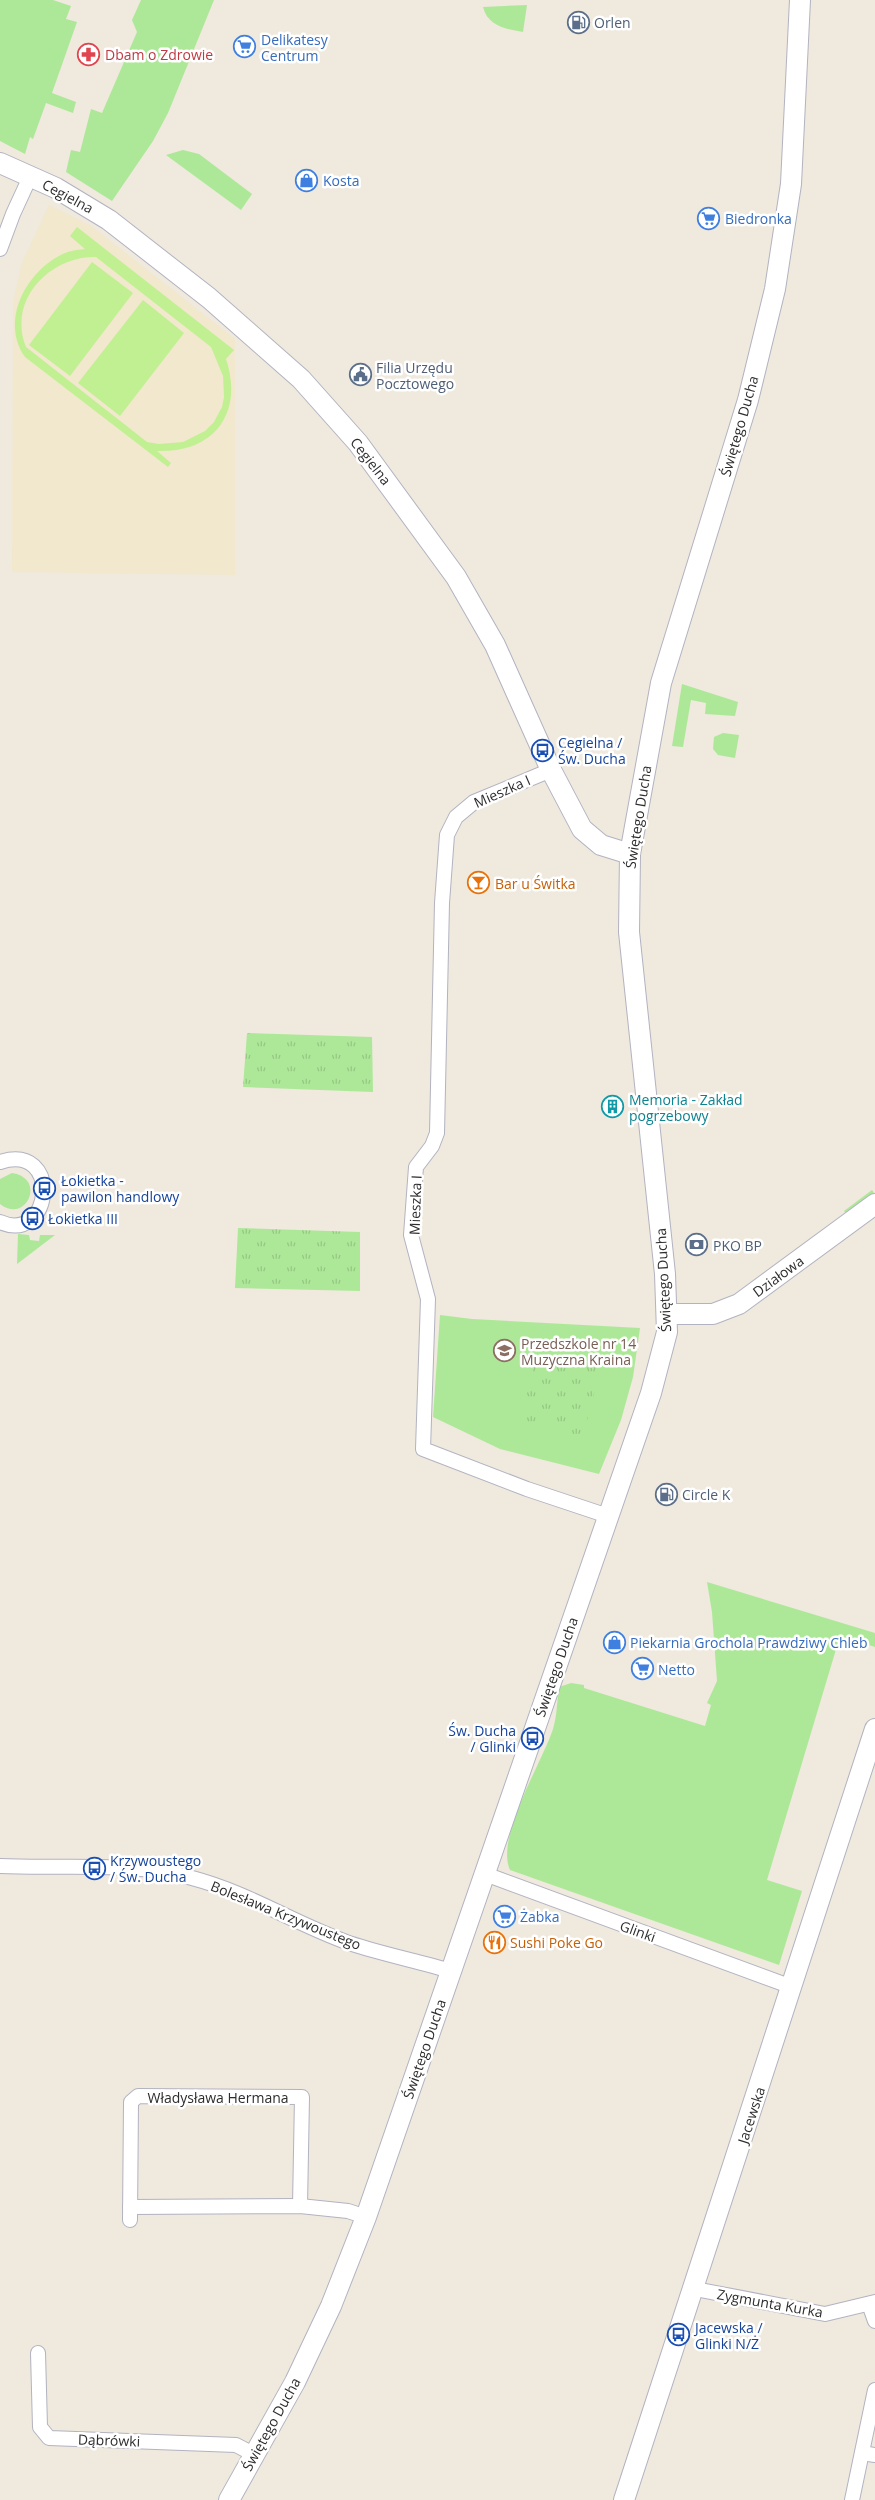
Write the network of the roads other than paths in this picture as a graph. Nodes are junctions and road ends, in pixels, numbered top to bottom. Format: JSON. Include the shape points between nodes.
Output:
{"nodes":[{"id":1,"x":800,"y":0,"type":"edge"},
{"id":2,"x":0,"y":162,"type":"edge"},
{"id":3,"x":30,"y":177,"type":"junction"},
{"id":4,"x":0,"y":249,"type":"edge"},
{"id":5,"x":551,"y":770,"type":"junction"},
{"id":6,"x":630,"y":854,"type":"junction"},
{"id":7,"x":0,"y":1162,"type":"edge"},
{"id":8,"x":875,"y":1204,"type":"edge"},
{"id":9,"x":0,"y":1222,"type":"edge"},
{"id":10,"x":667,"y":1314,"type":"junction"},
{"id":11,"x":608,"y":1516,"type":"junction"},
{"id":12,"x":875,"y":1729,"type":"edge"},
{"id":13,"x":0,"y":1866,"type":"edge"},
{"id":14,"x":485,"y":1874,"type":"junction"},
{"id":15,"x":451,"y":1971,"type":"junction"},
{"id":16,"x":792,"y":1987,"type":"junction"},
{"id":17,"x":300,"y":2206,"type":"junction"},
{"id":18,"x":366,"y":2217,"type":"junction"},
{"id":19,"x":695,"y":2289,"type":"junction"},
{"id":20,"x":872,"y":2303,"type":"edge"},
{"id":21,"x":875,"y":2321,"type":"edge"},
{"id":22,"x":38,"y":2353,"type":"dead end"},
{"id":23,"x":875,"y":2390,"type":"edge"},
{"id":24,"x":869,"y":2454,"type":"edge"},
{"id":25,"x":255,"y":2455,"type":"junction"},
{"id":26,"x":229,"y":2500,"type":"edge"},
{"id":27,"x":624,"y":2500,"type":"edge"},
{"id":28,"x":852,"y":2500,"type":"edge"}],
"edges":[{"from":1,"to":6,"type":"street","name":"Świętego Ducha","via":[[792,184],[775,289],[748,400],[661,683]]},
{"from":2,"to":3,"type":"street","name":"Cegielna"},
{"from":3,"to":4,"type":"street"},
{"from":3,"to":5,"type":"street","name":"Cegielna","via":[[87,205],[209,298],[301,379],[358,443],[467,596],[494,645]]},
{"from":5,"to":6,"type":"street","name":"Cegielna","via":[[582,830],[601,845]]},
{"from":5,"to":11,"type":"street","name":"Mieszka I","via":[[474,802],[456,817],[446,836],[437,1133],[432,1146],[416,1167],[412,1234],[428,1299],[423,1449]]},
{"from":6,"to":10,"type":"street","name":"Świętego Ducha","via":[[629,932],[659,1204]]},
{"from":7,"to":9,"type":"street","via":[[22,1160],[40,1174],[45,1188],[44,1200],[32,1218],[15,1224]]},
{"from":8,"to":10,"type":"street","name":"Działowa","via":[[784,1272],[725,1311]]},
{"from":10,"to":11,"type":"street","name":"Świętego Ducha","via":[[667,1332],[659,1369]]},
{"from":11,"to":14,"type":"street","name":"Świętego Ducha"},
{"from":12,"to":16,"type":"street","name":"Jacewska"},
{"from":13,"to":15,"type":"street","name":"Bolesława Krzywoustego","via":[[125,1869],[191,1878],[239,1892],[348,1942]]},
{"from":14,"to":15,"type":"street","name":"Świętego Ducha"},
{"from":14,"to":16,"type":"street","name":"Glinki"},
{"from":15,"to":18,"type":"street","name":"Świętego Ducha"},
{"from":16,"to":19,"type":"street","name":"Jacewska"},
{"from":17,"to":17,"type":"street","name":"Władysława Hermana","via":[[302,2097],[138,2096],[131,2102],[130,2214]]},
{"from":17,"to":18,"type":"street","name":"Władysława Hermana","via":[[348,2211]]},
{"from":18,"to":25,"type":"street","name":"Świętego Ducha","via":[[331,2306]]},
{"from":19,"to":20,"type":"street","name":"Zygmunta Kurka","via":[[825,2314]]},
{"from":19,"to":27,"type":"street","name":"Jacewska"},
{"from":20,"to":21,"type":"street"},
{"from":22,"to":25,"type":"street","name":"Dąbrówki","via":[[40,2427],[49,2438],[236,2445]]},
{"from":23,"to":24,"type":"street"},
{"from":24,"to":28,"type":"street"},
{"from":25,"to":26,"type":"street","name":"Świętego Ducha"}]}
